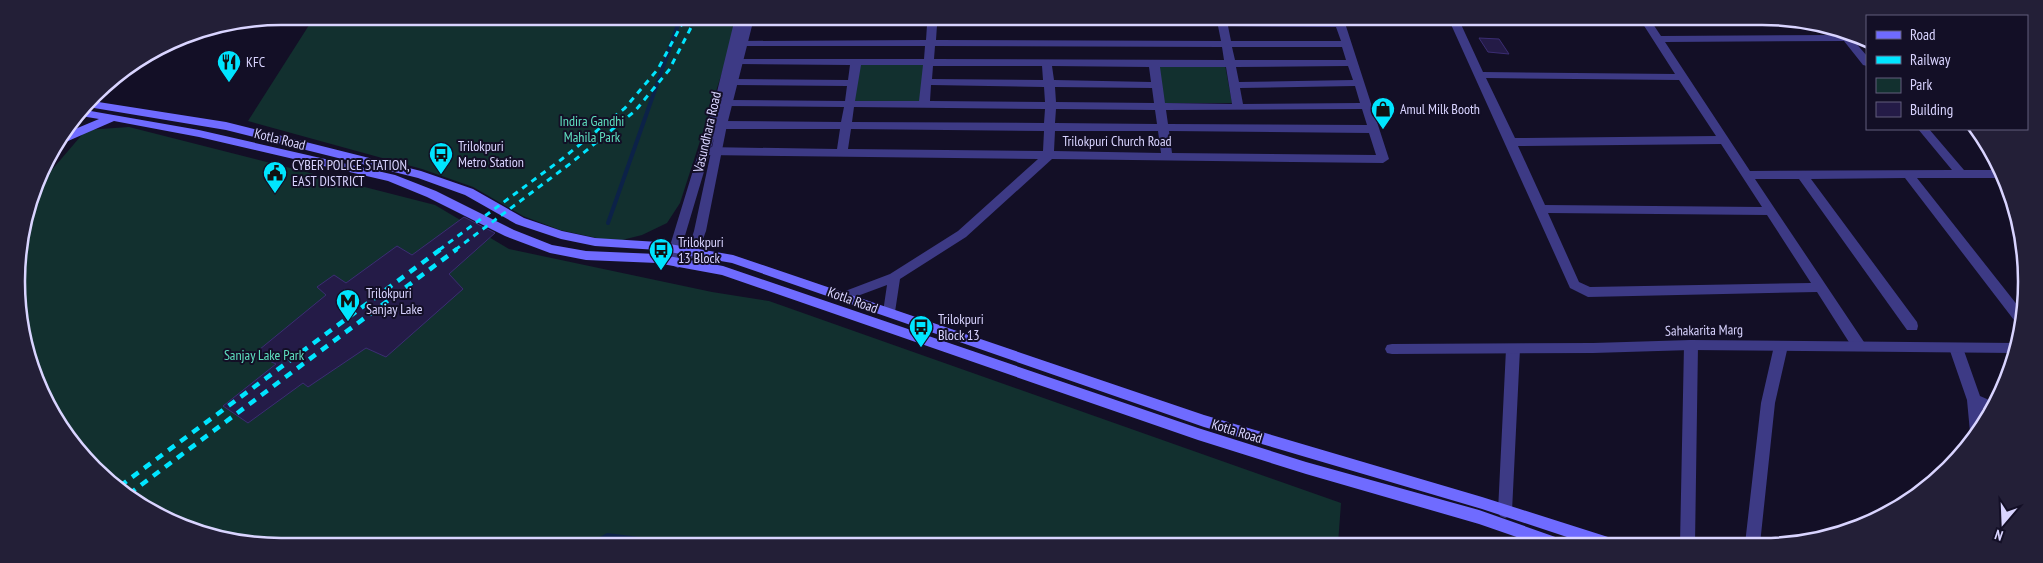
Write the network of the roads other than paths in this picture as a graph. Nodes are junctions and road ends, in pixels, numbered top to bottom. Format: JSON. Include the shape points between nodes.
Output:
{"nodes":[{"id":1,"x":742,"y":25,"type":"edge"},
{"id":2,"x":744,"y":25,"type":"edge"},
{"id":3,"x":932,"y":25,"type":"edge"},
{"id":4,"x":1048,"y":25,"type":"edge"},
{"id":5,"x":1223,"y":25,"type":"edge"},
{"id":6,"x":1341,"y":25,"type":"edge"},
{"id":7,"x":1456,"y":25,"type":"edge"},
{"id":8,"x":1649,"y":25,"type":"edge"},
{"id":9,"x":1838,"y":37,"type":"edge"},
{"id":10,"x":1658,"y":39,"type":"junction"},
{"id":11,"x":1852,"y":42,"type":"edge"},
{"id":12,"x":743,"y":43,"type":"junction"},
{"id":13,"x":1347,"y":44,"type":"junction"},
{"id":14,"x":930,"y":45,"type":"junction"},
{"id":15,"x":1049,"y":45,"type":"junction"},
{"id":16,"x":1227,"y":45,"type":"junction"},
{"id":17,"x":739,"y":61,"type":"junction"},
{"id":18,"x":1866,"y":61,"type":"edge"},
{"id":19,"x":856,"y":62,"type":"junction"},
{"id":20,"x":928,"y":63,"type":"junction"},
{"id":21,"x":1047,"y":63,"type":"junction"},
{"id":22,"x":1353,"y":63,"type":"junction"},
{"id":23,"x":1154,"y":64,"type":"junction"},
{"id":24,"x":1230,"y":64,"type":"junction"},
{"id":25,"x":1478,"y":74,"type":"junction"},
{"id":26,"x":1683,"y":78,"type":"junction"},
{"id":27,"x":734,"y":82,"type":"junction"},
{"id":28,"x":926,"y":82,"type":"junction"},
{"id":29,"x":853,"y":83,"type":"junction"},
{"id":30,"x":1360,"y":83,"type":"junction"},
{"id":31,"x":1048,"y":84,"type":"junction"},
{"id":32,"x":1234,"y":84,"type":"junction"},
{"id":33,"x":1157,"y":85,"type":"junction"},
{"id":34,"x":728,"y":103,"type":"junction"},
{"id":35,"x":850,"y":104,"type":"junction"},
{"id":36,"x":924,"y":105,"type":"junction"},
{"id":37,"x":1051,"y":105,"type":"junction"},
{"id":38,"x":1160,"y":106,"type":"junction"},
{"id":39,"x":1367,"y":106,"type":"junction"},
{"id":40,"x":1238,"y":107,"type":"junction"},
{"id":41,"x":93,"y":108,"type":"edge"},
{"id":42,"x":92,"y":109,"type":"edge"},
{"id":43,"x":114,"y":117,"type":"junction"},
{"id":44,"x":722,"y":124,"type":"junction"},
{"id":45,"x":846,"y":126,"type":"junction"},
{"id":46,"x":1050,"y":126,"type":"junction"},
{"id":47,"x":1163,"y":128,"type":"junction"},
{"id":48,"x":1374,"y":129,"type":"junction"},
{"id":49,"x":1924,"y":130,"type":"edge"},
{"id":50,"x":71,"y":135,"type":"edge"},
{"id":51,"x":1724,"y":140,"type":"junction"},
{"id":52,"x":1511,"y":142,"type":"junction"},
{"id":53,"x":704,"y":151,"type":"junction"},
{"id":54,"x":717,"y":152,"type":"junction"},
{"id":55,"x":842,"y":153,"type":"junction"},
{"id":56,"x":1048,"y":156,"type":"junction"},
{"id":57,"x":1167,"y":157,"type":"junction"},
{"id":58,"x":1802,"y":174,"type":"junction"},
{"id":59,"x":1908,"y":174,"type":"junction"},
{"id":60,"x":1961,"y":174,"type":"junction"},
{"id":61,"x":1994,"y":174,"type":"edge"},
{"id":62,"x":1747,"y":175,"type":"junction"},
{"id":63,"x":1539,"y":208,"type":"junction"},
{"id":64,"x":1771,"y":211,"type":"junction"},
{"id":65,"x":675,"y":248,"type":"junction"},
{"id":66,"x":693,"y":252,"type":"junction"},
{"id":67,"x":678,"y":263,"type":"junction"},
{"id":68,"x":894,"y":277,"type":"junction"},
{"id":69,"x":1820,"y":287,"type":"junction"},
{"id":70,"x":844,"y":296,"type":"junction"},
{"id":71,"x":889,"y":312,"type":"junction"},
{"id":72,"x":2016,"y":313,"type":"edge"},
{"id":73,"x":1912,"y":326,"type":"dead end"},
{"id":74,"x":1691,"y":346,"type":"junction"},
{"id":75,"x":1781,"y":346,"type":"junction"},
{"id":76,"x":1859,"y":346,"type":"junction"},
{"id":77,"x":1956,"y":348,"type":"junction"},
{"id":78,"x":2009,"y":348,"type":"edge"},
{"id":79,"x":1392,"y":349,"type":"dead end"},
{"id":80,"x":1513,"y":349,"type":"junction"},
{"id":81,"x":1974,"y":400,"type":"junction"},
{"id":82,"x":1987,"y":405,"type":"edge"},
{"id":83,"x":1976,"y":422,"type":"edge"},
{"id":84,"x":1505,"y":511,"type":"junction"},
{"id":85,"x":1538,"y":538,"type":"edge"},
{"id":86,"x":1589,"y":538,"type":"edge"},
{"id":87,"x":1687,"y":538,"type":"edge"},
{"id":88,"x":1753,"y":538,"type":"edge"}],
"edges":[{"from":1,"to":53,"type":"street","name":"Vasundhara Road"},
{"from":2,"to":12,"type":"street","name":"Vasundhara Road"},
{"from":3,"to":14,"type":"street"},
{"from":4,"to":15,"type":"street"},
{"from":5,"to":16,"type":"street"},
{"from":6,"to":13,"type":"street","name":"Trilokpuri Church Road"},
{"from":7,"to":25,"type":"street"},
{"from":8,"to":10,"type":"street"},
{"from":9,"to":10,"type":"street"},
{"from":10,"to":26,"type":"street"},
{"from":11,"to":18,"type":"street"},
{"from":12,"to":14,"type":"street"},
{"from":12,"to":17,"type":"street","name":"Vasundhara Road"},
{"from":13,"to":16,"type":"street"},
{"from":13,"to":22,"type":"street","name":"Trilokpuri Church Road"},
{"from":14,"to":15,"type":"street"},
{"from":14,"to":20,"type":"street"},
{"from":15,"to":16,"type":"street"},
{"from":16,"to":24,"type":"street"},
{"from":17,"to":19,"type":"street"},
{"from":17,"to":27,"type":"street","name":"Vasundhara Road"},
{"from":19,"to":20,"type":"street"},
{"from":19,"to":29,"type":"street"},
{"from":20,"to":21,"type":"street"},
{"from":20,"to":28,"type":"street"},
{"from":21,"to":23,"type":"street"},
{"from":21,"to":31,"type":"street"},
{"from":22,"to":24,"type":"street"},
{"from":22,"to":30,"type":"street","name":"Trilokpuri Church Road"},
{"from":23,"to":24,"type":"street"},
{"from":23,"to":33,"type":"street"},
{"from":24,"to":32,"type":"street"},
{"from":25,"to":26,"type":"street"},
{"from":25,"to":52,"type":"street"},
{"from":26,"to":51,"type":"street"},
{"from":27,"to":29,"type":"street"},
{"from":27,"to":34,"type":"street","name":"Vasundhara Road"},
{"from":28,"to":31,"type":"street"},
{"from":28,"to":36,"type":"street"},
{"from":29,"to":35,"type":"street"},
{"from":30,"to":32,"type":"street"},
{"from":30,"to":39,"type":"street","name":"Trilokpuri Church Road"},
{"from":31,"to":33,"type":"street"},
{"from":31,"to":37,"type":"street"},
{"from":32,"to":40,"type":"street"},
{"from":33,"to":38,"type":"street"},
{"from":34,"to":35,"type":"street"},
{"from":34,"to":44,"type":"street","name":"Vasundhara Road"},
{"from":35,"to":36,"type":"street"},
{"from":35,"to":45,"type":"street"},
{"from":36,"to":37,"type":"street"},
{"from":37,"to":38,"type":"street"},
{"from":37,"to":46,"type":"street"},
{"from":38,"to":40,"type":"street"},
{"from":38,"to":47,"type":"street"},
{"from":39,"to":40,"type":"street"},
{"from":39,"to":48,"type":"street","name":"Trilokpuri Church Road"},
{"from":41,"to":65,"type":"main road","name":"Kotla Road","via":[[226,126],[421,175],[469,192],[520,221],[561,235],[595,242]]},
{"from":42,"to":43,"type":"main road","name":"Kotla Road"},
{"from":43,"to":50,"type":"main road"},
{"from":43,"to":67,"type":"main road","name":"Kotla Road","via":[[196,132],[391,178],[452,203],[506,232],[551,249],[588,256],[650,258]]},
{"from":44,"to":45,"type":"street"},
{"from":44,"to":54,"type":"street","name":"Vasundhara Road"},
{"from":45,"to":46,"type":"street"},
{"from":45,"to":55,"type":"street"},
{"from":46,"to":47,"type":"street"},
{"from":46,"to":56,"type":"street"},
{"from":47,"to":48,"type":"street"},
{"from":47,"to":57,"type":"street"},
{"from":48,"to":57,"type":"street","name":"Trilokpuri Church Road","via":[[1384,159]]},
{"from":49,"to":60,"type":"street"},
{"from":51,"to":52,"type":"street"},
{"from":51,"to":62,"type":"street"},
{"from":52,"to":63,"type":"street"},
{"from":53,"to":54,"type":"street","name":"Trilokpuri Church Road"},
{"from":53,"to":65,"type":"street","name":"Vasundhara Road"},
{"from":54,"to":55,"type":"street","name":"Trilokpuri Church Road"},
{"from":54,"to":66,"type":"street","name":"Vasundhara Road"},
{"from":55,"to":56,"type":"street","name":"Trilokpuri Church Road"},
{"from":56,"to":57,"type":"street","name":"Trilokpuri Church Road"},
{"from":56,"to":68,"type":"street","via":[[962,234]]},
{"from":58,"to":59,"type":"street"},
{"from":58,"to":62,"type":"street"},
{"from":58,"to":73,"type":"street"},
{"from":59,"to":60,"type":"street"},
{"from":59,"to":72,"type":"street"},
{"from":60,"to":61,"type":"street"},
{"from":62,"to":64,"type":"street"},
{"from":63,"to":64,"type":"street"},
{"from":63,"to":69,"type":"street","via":[[1574,285],[1582,290]]},
{"from":64,"to":69,"type":"street"},
{"from":65,"to":66,"type":"main road","name":"Kotla Road"},
{"from":65,"to":67,"type":"street"},
{"from":66,"to":67,"type":"street"},
{"from":66,"to":70,"type":"main road","name":"Kotla Road","via":[[733,259]]},
{"from":67,"to":85,"type":"main road","name":"Kotla Road","via":[[723,271],[1198,434]]},
{"from":68,"to":70,"type":"street"},
{"from":68,"to":71,"type":"street"},
{"from":69,"to":76,"type":"street"},
{"from":70,"to":71,"type":"main road","name":"Kotla Road"},
{"from":71,"to":84,"type":"main road","name":"Kotla Road","via":[[1204,421]]},
{"from":74,"to":75,"type":"street","name":"Sahakarita Marg"},
{"from":74,"to":80,"type":"street","name":"Sahakarita Marg"},
{"from":74,"to":87,"type":"street"},
{"from":75,"to":76,"type":"street","name":"Sahakarita Marg"},
{"from":75,"to":88,"type":"street","via":[[1765,422]]},
{"from":76,"to":77,"type":"street","name":"Sahakarita Marg"},
{"from":77,"to":78,"type":"street","name":"Sahakarita Marg"},
{"from":77,"to":81,"type":"street"},
{"from":79,"to":80,"type":"street","name":"Sahakarita Marg"},
{"from":80,"to":84,"type":"street"},
{"from":81,"to":82,"type":"street"},
{"from":81,"to":83,"type":"street"},
{"from":84,"to":86,"type":"main road","name":"Kotla Road"}]}
